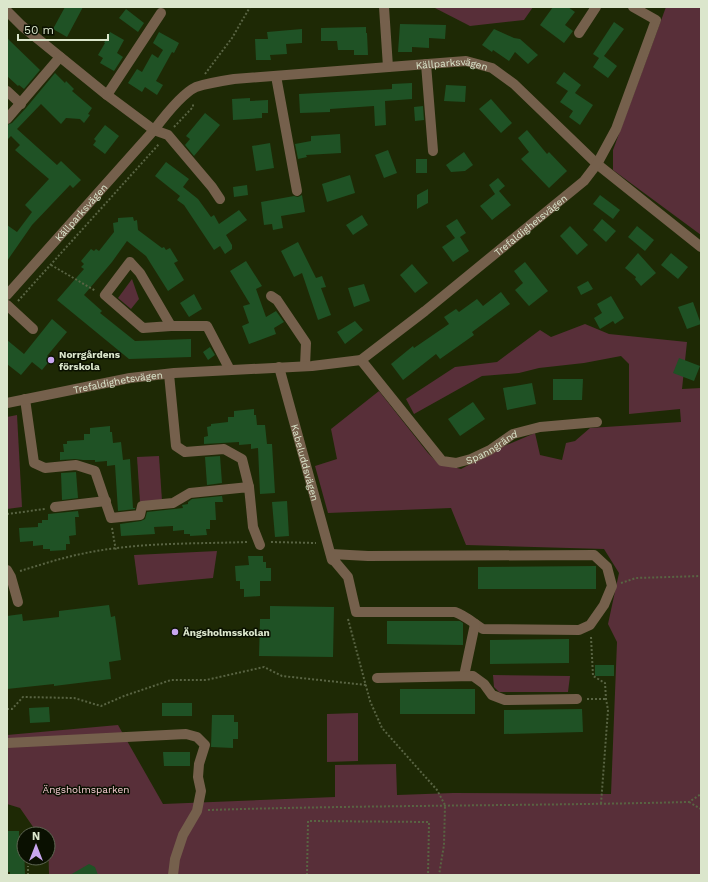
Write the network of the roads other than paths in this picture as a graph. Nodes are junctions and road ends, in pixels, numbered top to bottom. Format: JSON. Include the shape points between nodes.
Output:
{"nodes":[{"id":1,"x":384,"y":7,"type":"edge"},
{"id":2,"x":596,"y":7,"type":"edge"},
{"id":3,"x":633,"y":7,"type":"edge"},
{"id":4,"x":7,"y":11,"type":"edge"},
{"id":5,"x":160,"y":12,"type":"dead end"},
{"id":6,"x":579,"y":33,"type":"dead end"},
{"id":7,"x":60,"y":57,"type":"junction"},
{"id":8,"x":426,"y":64,"type":"junction"},
{"id":9,"x":388,"y":67,"type":"junction"},
{"id":10,"x":276,"y":76,"type":"junction"},
{"id":11,"x":7,"y":91,"type":"edge"},
{"id":12,"x":108,"y":95,"type":"junction"},
{"id":13,"x":21,"y":104,"type":"junction"},
{"id":14,"x":7,"y":119,"type":"edge"},
{"id":15,"x":154,"y":130,"type":"junction"},
{"id":16,"x":433,"y":151,"type":"dead end"},
{"id":17,"x":597,"y":164,"type":"junction"},
{"id":18,"x":296,"y":190,"type":"dead end"},
{"id":19,"x":220,"y":199,"type":"dead end"},
{"id":20,"x":701,"y":247,"type":"edge"},
{"id":21,"x":7,"y":294,"type":"edge"},
{"id":22,"x":277,"y":297,"type":"dead end"},
{"id":23,"x":9,"y":307,"type":"edge"},
{"id":24,"x":171,"y":326,"type":"junction"},
{"id":25,"x":33,"y":329,"type":"dead end"},
{"id":26,"x":361,"y":360,"type":"junction"},
{"id":27,"x":305,"y":366,"type":"junction"},
{"id":28,"x":279,"y":367,"type":"junction"},
{"id":29,"x":230,"y":370,"type":"junction"},
{"id":30,"x":169,"y":374,"type":"junction"},
{"id":31,"x":25,"y":399,"type":"junction"},
{"id":32,"x":7,"y":403,"type":"edge"},
{"id":33,"x":597,"y":422,"type":"dead end"},
{"id":34,"x":249,"y":487,"type":"junction"},
{"id":35,"x":106,"y":501,"type":"junction"},
{"id":36,"x":55,"y":507,"type":"road end"},
{"id":37,"x":259,"y":544,"type":"road end"},
{"id":38,"x":331,"y":556,"type":"junction"},
{"id":39,"x":334,"y":568,"type":"dead end"},
{"id":40,"x":8,"y":572,"type":"edge"},
{"id":41,"x":18,"y":602,"type":"dead end"},
{"id":42,"x":479,"y":626,"type":"junction"},
{"id":43,"x":464,"y":676,"type":"junction"},
{"id":44,"x":377,"y":678,"type":"dead end"},
{"id":45,"x":577,"y":699,"type":"road end"},
{"id":46,"x":7,"y":743,"type":"edge"},
{"id":47,"x":173,"y":875,"type":"edge"}],
"edges":[{"from":1,"to":9,"type":"street"},
{"from":2,"to":6,"type":"street"},
{"from":3,"to":17,"type":"street","name":"Trefaldighetsvägen","via":[[656,20],[616,129]]},
{"from":4,"to":7,"type":"street"},
{"from":5,"to":12,"type":"street"},
{"from":7,"to":12,"type":"street"},
{"from":7,"to":13,"type":"street"},
{"from":8,"to":9,"type":"street","name":"Källparksvägen"},
{"from":8,"to":16,"type":"street"},
{"from":8,"to":17,"type":"street","name":"Källparksvägen","via":[[466,61],[492,68],[514,84]]},
{"from":9,"to":10,"type":"street","name":"Källparksvägen"},
{"from":10,"to":15,"type":"street","name":"Källparksvägen","via":[[220,81],[195,88],[173,106]]},
{"from":10,"to":18,"type":"street"},
{"from":11,"to":13,"type":"street"},
{"from":12,"to":15,"type":"street"},
{"from":13,"to":14,"type":"street"},
{"from":15,"to":19,"type":"street","via":[[168,135]]},
{"from":15,"to":21,"type":"street","name":"Källparksvägen"},
{"from":17,"to":20,"type":"street","name":"Källparksvägen"},
{"from":17,"to":26,"type":"street","name":"Trefaldighetsvägen","via":[[584,181]]},
{"from":22,"to":27,"type":"street","via":[[306,344]]},
{"from":23,"to":25,"type":"street"},
{"from":24,"to":24,"type":"street","via":[[140,273],[130,262],[106,297],[143,328]]},
{"from":24,"to":29,"type":"street","via":[[207,326]]},
{"from":26,"to":27,"type":"street","name":"Trefaldighetsvägen"},
{"from":26,"to":33,"type":"street","name":"Spanngränd","via":[[442,461],[456,463],[471,459],[513,434],[540,427]]},
{"from":27,"to":28,"type":"street","name":"Trefaldighetsvägen"},
{"from":28,"to":29,"type":"street","name":"Trefaldighetsvägen"},
{"from":28,"to":38,"type":"street","name":"Kabeluddsvägen"},
{"from":29,"to":30,"type":"street","name":"Trefaldighetsvägen"},
{"from":30,"to":31,"type":"street","name":"Trefaldighetsvägen","via":[[130,378]]},
{"from":30,"to":34,"type":"street","via":[[176,446],[185,452],[224,449],[242,459]]},
{"from":31,"to":32,"type":"street","name":"Trefaldighetsvägen"},
{"from":31,"to":35,"type":"street","via":[[34,463],[44,468],[76,465],[95,471]]},
{"from":34,"to":35,"type":"street","via":[[190,493],[173,504],[142,506],[140,515],[111,518]]},
{"from":34,"to":37,"type":"street","via":[[253,526]]},
{"from":35,"to":36,"type":"street"},
{"from":38,"to":39,"type":"street","name":"Kabeluddsvägen"},
{"from":38,"to":42,"type":"street","name":"Kabeluddsvägen","via":[[348,577],[356,612],[455,612],[466,616]]},
{"from":38,"to":42,"type":"street","via":[[594,555],[607,567],[612,586],[604,605],[590,625],[579,630]]},
{"from":40,"to":41,"type":"street"},
{"from":42,"to":43,"type":"street"},
{"from":43,"to":44,"type":"street"},
{"from":43,"to":45,"type":"street","via":[[473,676],[492,694],[505,700]]},
{"from":46,"to":47,"type":"street","via":[[186,734],[198,737],[205,745],[199,764],[201,791],[198,811],[183,835]]}]}
